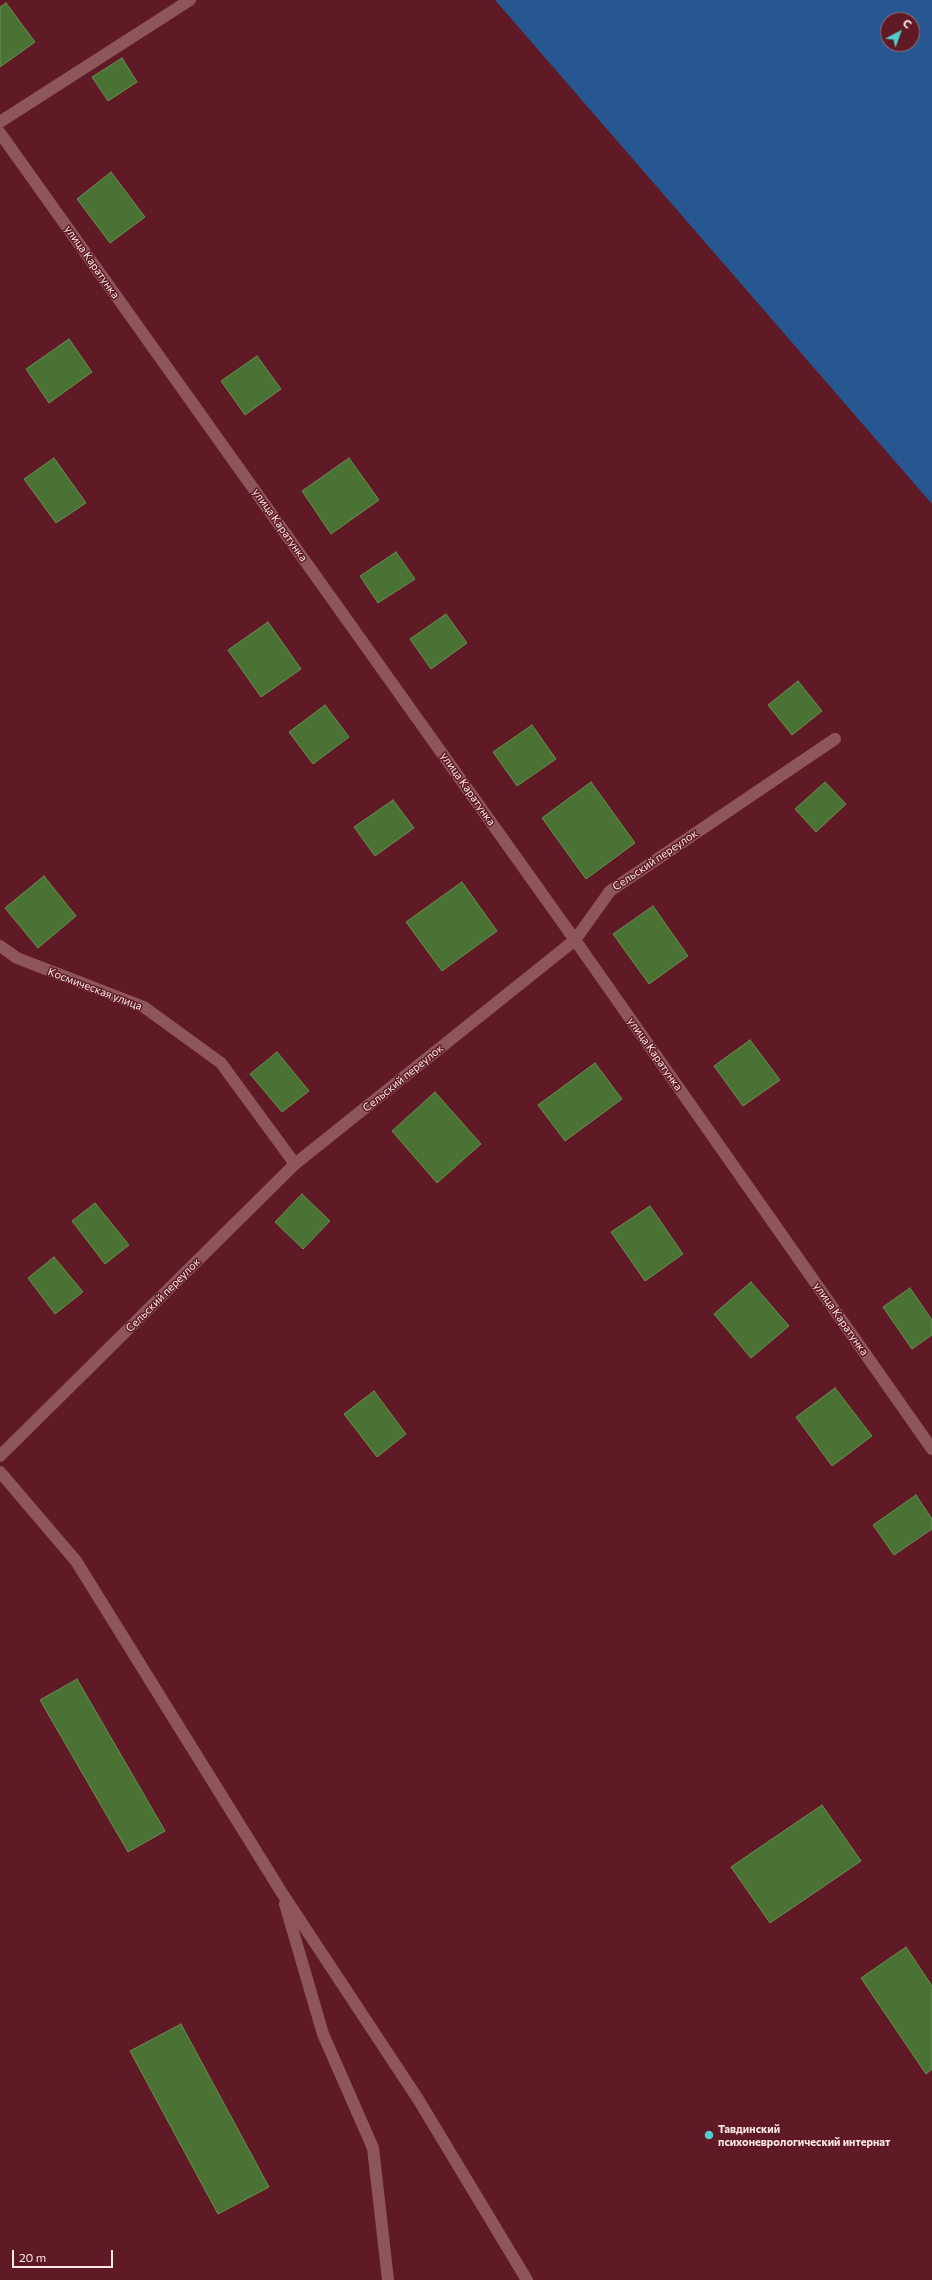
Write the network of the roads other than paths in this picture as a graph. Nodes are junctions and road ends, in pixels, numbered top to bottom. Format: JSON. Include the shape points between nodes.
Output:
{"nodes":[{"id":1,"x":190,"y":0,"type":"edge"},
{"id":2,"x":0,"y":122,"type":"edge"},
{"id":3,"x":0,"y":132,"type":"edge"},
{"id":4,"x":835,"y":739,"type":"dead end"},
{"id":5,"x":575,"y":940,"type":"junction"},
{"id":6,"x":0,"y":946,"type":"edge"},
{"id":7,"x":295,"y":1164,"type":"junction"},
{"id":8,"x":932,"y":1449,"type":"edge"},
{"id":9,"x":0,"y":1456,"type":"edge"},
{"id":10,"x":0,"y":1472,"type":"edge"},
{"id":11,"x":282,"y":1894,"type":"junction"},
{"id":12,"x":388,"y":2280,"type":"edge"},
{"id":13,"x":528,"y":2280,"type":"edge"}],
"edges":[{"from":1,"to":2,"type":"street"},
{"from":3,"to":5,"type":"street","name":"улица Каратунка"},
{"from":4,"to":5,"type":"street","name":"Сельский переулок","via":[[610,891]]},
{"from":5,"to":7,"type":"street","name":"Сельский переулок"},
{"from":5,"to":8,"type":"street","name":"улица Каратунка"},
{"from":6,"to":7,"type":"street","name":"Космическая улица","via":[[17,958],[144,1007],[221,1063]]},
{"from":7,"to":9,"type":"street","name":"Сельский переулок"},
{"from":10,"to":11,"type":"street","via":[[76,1560]]},
{"from":11,"to":12,"type":"street","via":[[323,2034],[373,2148]]},
{"from":11,"to":13,"type":"street","via":[[418,2099]]}]}
